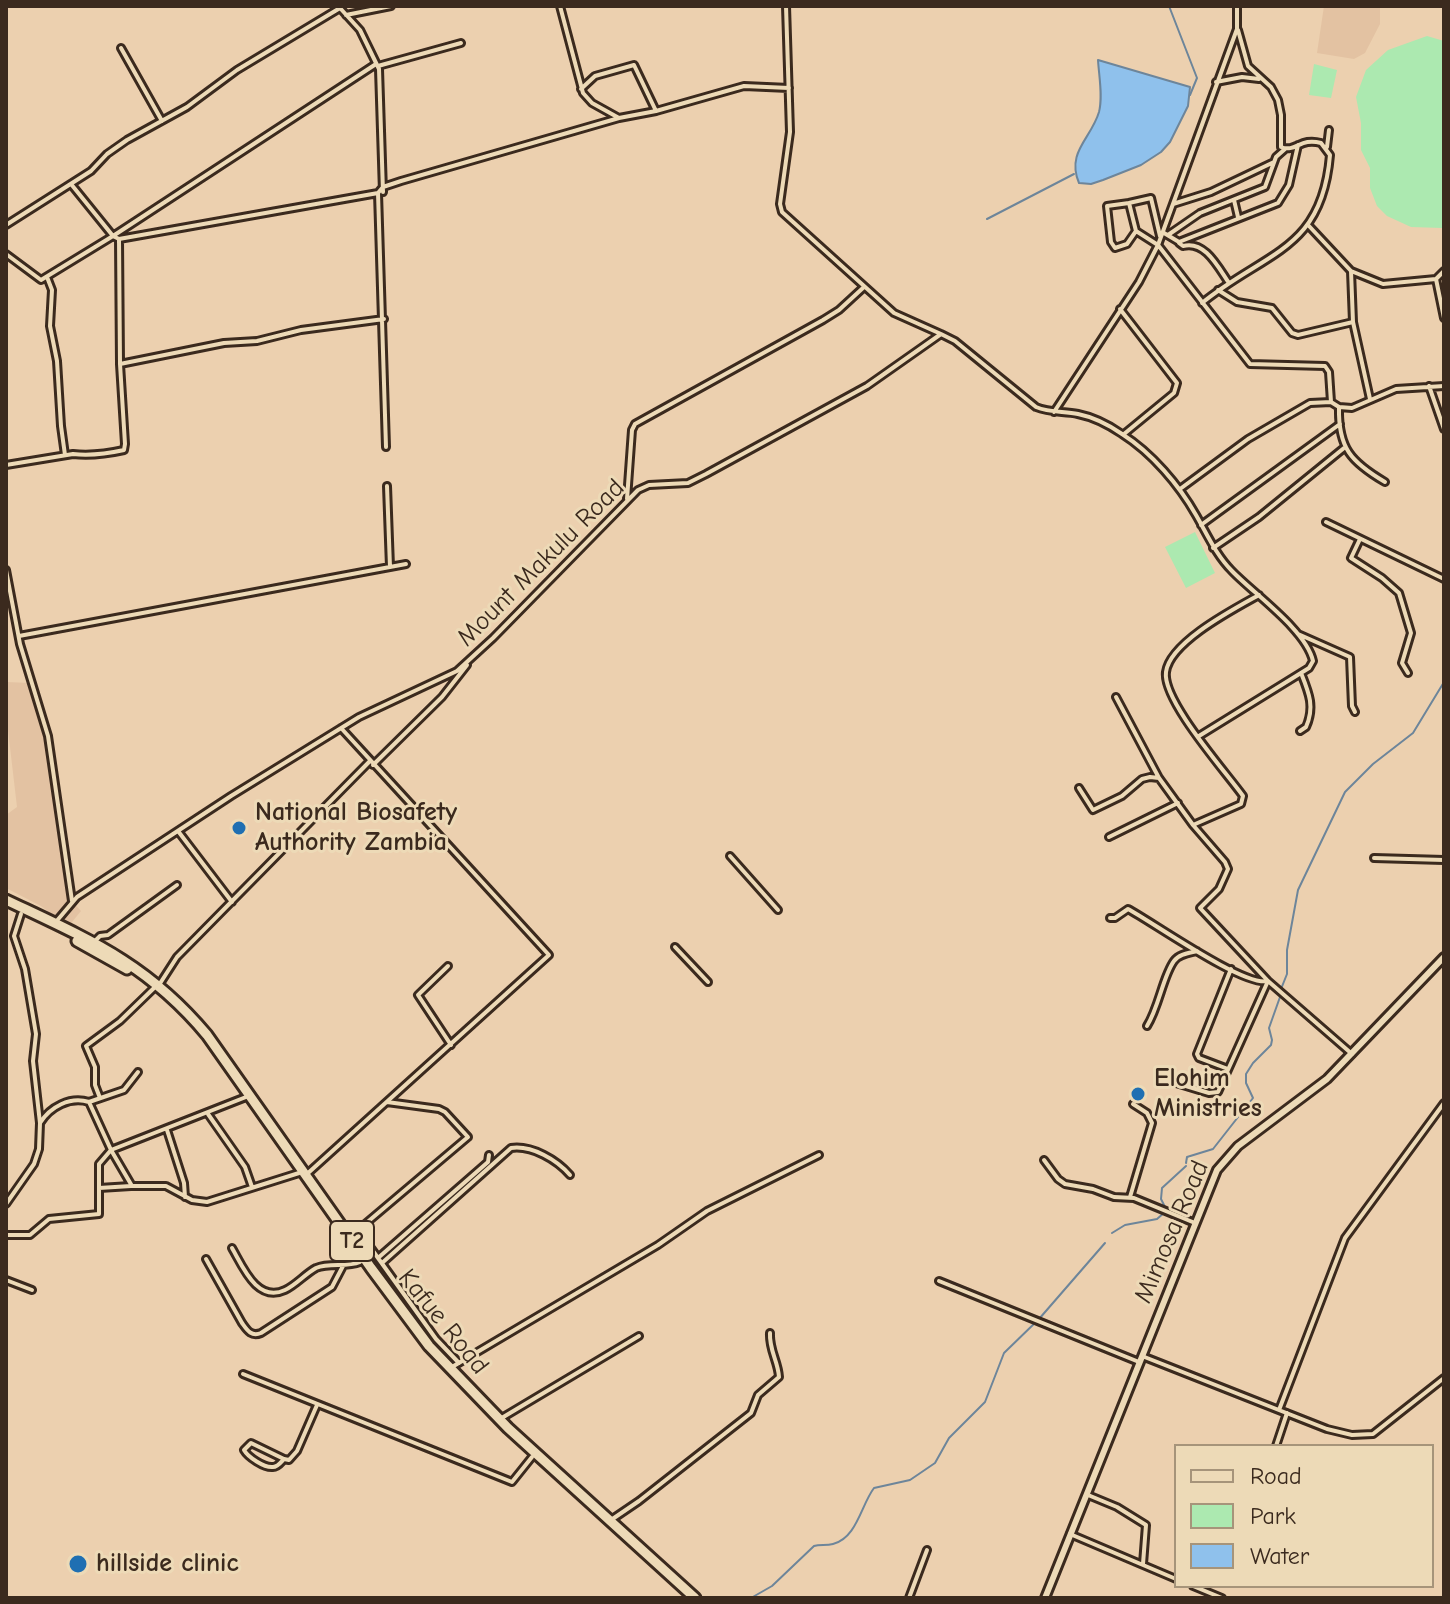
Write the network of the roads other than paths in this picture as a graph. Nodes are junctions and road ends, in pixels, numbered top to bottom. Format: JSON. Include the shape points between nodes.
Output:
{"nodes":[{"id":1,"x":391,"y":6,"type":"edge"},
{"id":2,"x":560,"y":6,"type":"edge"},
{"id":3,"x":786,"y":6,"type":"edge"},
{"id":4,"x":1237,"y":6,"type":"edge"},
{"id":5,"x":340,"y":7,"type":"edge"},
{"id":6,"x":346,"y":15,"type":"junction"},
{"id":7,"x":1237,"y":29,"type":"junction"},
{"id":8,"x":461,"y":43,"type":"dead end"},
{"id":9,"x":121,"y":48,"type":"dead end"},
{"id":10,"x":377,"y":65,"type":"junction"},
{"id":11,"x":1261,"y":79,"type":"junction"},
{"id":12,"x":1216,"y":82,"type":"junction"},
{"id":13,"x":581,"y":89,"type":"junction"},
{"id":14,"x":790,"y":89,"type":"junction"},
{"id":15,"x":656,"y":111,"type":"junction"},
{"id":16,"x":619,"y":118,"type":"junction"},
{"id":17,"x":162,"y":121,"type":"junction"},
{"id":18,"x":1329,"y":130,"type":"dead end"},
{"id":19,"x":1297,"y":147,"type":"junction"},
{"id":20,"x":1327,"y":149,"type":"junction"},
{"id":21,"x":1282,"y":150,"type":"junction"},
{"id":22,"x":1274,"y":162,"type":"junction"},
{"id":23,"x":71,"y":184,"type":"junction"},
{"id":24,"x":381,"y":190,"type":"junction"},
{"id":25,"x":1234,"y":200,"type":"junction"},
{"id":26,"x":1129,"y":203,"type":"junction"},
{"id":27,"x":1173,"y":204,"type":"junction"},
{"id":28,"x":1238,"y":217,"type":"junction"},
{"id":29,"x":6,"y":225,"type":"edge"},
{"id":30,"x":1309,"y":226,"type":"junction"},
{"id":31,"x":1136,"y":231,"type":"junction"},
{"id":32,"x":1164,"y":236,"type":"junction"},
{"id":33,"x":116,"y":238,"type":"junction"},
{"id":34,"x":1178,"y":242,"type":"junction"},
{"id":35,"x":1158,"y":245,"type":"junction"},
{"id":36,"x":6,"y":254,"type":"edge"},
{"id":37,"x":1351,"y":271,"type":"junction"},
{"id":38,"x":1444,"y":271,"type":"edge"},
{"id":39,"x":47,"y":277,"type":"junction"},
{"id":40,"x":1436,"y":279,"type":"junction"},
{"id":41,"x":1229,"y":283,"type":"junction"},
{"id":42,"x":864,"y":287,"type":"junction"},
{"id":43,"x":1218,"y":290,"type":"junction"},
{"id":44,"x":1202,"y":303,"type":"junction"},
{"id":45,"x":1120,"y":309,"type":"junction"},
{"id":46,"x":1444,"y":318,"type":"edge"},
{"id":47,"x":384,"y":319,"type":"junction"},
{"id":48,"x":1353,"y":322,"type":"junction"},
{"id":49,"x":941,"y":334,"type":"junction"},
{"id":50,"x":120,"y":364,"type":"junction"},
{"id":51,"x":1429,"y":386,"type":"junction"},
{"id":52,"x":1444,"y":386,"type":"edge"},
{"id":53,"x":1370,"y":399,"type":"junction"},
{"id":54,"x":1331,"y":402,"type":"junction"},
{"id":55,"x":1339,"y":407,"type":"junction"},
{"id":56,"x":1054,"y":412,"type":"junction"},
{"id":57,"x":1340,"y":424,"type":"junction"},
{"id":58,"x":1444,"y":429,"type":"edge"},
{"id":59,"x":1123,"y":434,"type":"junction"},
{"id":60,"x":386,"y":447,"type":"dead end"},
{"id":61,"x":1344,"y":448,"type":"junction"},
{"id":62,"x":65,"y":455,"type":"junction"},
{"id":63,"x":6,"y":465,"type":"edge"},
{"id":64,"x":1385,"y":482,"type":"dead end"},
{"id":65,"x":387,"y":486,"type":"dead end"},
{"id":66,"x":1180,"y":489,"type":"junction"},
{"id":67,"x":627,"y":499,"type":"junction"},
{"id":68,"x":1326,"y":522,"type":"dead end"},
{"id":69,"x":1201,"y":525,"type":"junction"},
{"id":70,"x":1360,"y":539,"type":"junction"},
{"id":71,"x":1213,"y":548,"type":"junction"},
{"id":72,"x":406,"y":564,"type":"dead end"},
{"id":73,"x":390,"y":567,"type":"junction"},
{"id":74,"x":6,"y":570,"type":"edge"},
{"id":75,"x":1444,"y":579,"type":"edge"},
{"id":76,"x":1259,"y":595,"type":"junction"},
{"id":77,"x":1296,"y":633,"type":"junction"},
{"id":78,"x":19,"y":636,"type":"junction"},
{"id":79,"x":471,"y":660,"type":"junction"},
{"id":80,"x":1301,"y":673,"type":"junction"},
{"id":81,"x":1408,"y":673,"type":"dead end"},
{"id":82,"x":1116,"y":697,"type":"dead end"},
{"id":83,"x":1355,"y":712,"type":"dead end"},
{"id":84,"x":341,"y":728,"type":"junction"},
{"id":85,"x":1300,"y":731,"type":"dead end"},
{"id":86,"x":1199,"y":736,"type":"junction"},
{"id":87,"x":372,"y":763,"type":"junction"},
{"id":88,"x":1159,"y":778,"type":"junction"},
{"id":89,"x":1079,"y":788,"type":"dead end"},
{"id":90,"x":1178,"y":803,"type":"junction"},
{"id":91,"x":1193,"y":825,"type":"junction"},
{"id":92,"x":178,"y":831,"type":"junction"},
{"id":93,"x":1109,"y":837,"type":"dead end"},
{"id":94,"x":730,"y":856,"type":"dead end"},
{"id":95,"x":1374,"y":858,"type":"dead end"},
{"id":96,"x":1444,"y":860,"type":"edge"},
{"id":97,"x":177,"y":885,"type":"dead end"},
{"id":98,"x":6,"y":900,"type":"edge"},
{"id":99,"x":72,"y":901,"type":"junction"},
{"id":100,"x":232,"y":902,"type":"junction"},
{"id":101,"x":6,"y":907,"type":"edge"},
{"id":102,"x":778,"y":910,"type":"dead end"},
{"id":103,"x":21,"y":914,"type":"junction"},
{"id":104,"x":1110,"y":918,"type":"dead end"},
{"id":105,"x":55,"y":924,"type":"junction"},
{"id":106,"x":93,"y":942,"type":"junction"},
{"id":107,"x":675,"y":947,"type":"dead end"},
{"id":108,"x":1199,"y":951,"type":"junction"},
{"id":109,"x":1444,"y":957,"type":"edge"},
{"id":110,"x":448,"y":966,"type":"dead end"},
{"id":111,"x":1231,"y":969,"type":"junction"},
{"id":112,"x":1268,"y":981,"type":"junction"},
{"id":113,"x":708,"y":982,"type":"dead end"},
{"id":114,"x":156,"y":986,"type":"junction"},
{"id":115,"x":1147,"y":1026,"type":"dead end"},
{"id":116,"x":451,"y":1045,"type":"junction"},
{"id":117,"x":1352,"y":1054,"type":"junction"},
{"id":118,"x":1228,"y":1069,"type":"junction"},
{"id":119,"x":138,"y":1072,"type":"dead end"},
{"id":120,"x":1176,"y":1083,"type":"dead end"},
{"id":121,"x":246,"y":1097,"type":"junction"},
{"id":122,"x":100,"y":1098,"type":"junction"},
{"id":123,"x":89,"y":1102,"type":"junction"},
{"id":124,"x":385,"y":1102,"type":"junction"},
{"id":125,"x":1444,"y":1103,"type":"edge"},
{"id":126,"x":1133,"y":1104,"type":"dead end"},
{"id":127,"x":208,"y":1114,"type":"junction"},
{"id":128,"x":40,"y":1123,"type":"junction"},
{"id":129,"x":167,"y":1130,"type":"junction"},
{"id":130,"x":111,"y":1150,"type":"junction"},
{"id":131,"x":489,"y":1155,"type":"dead end"},
{"id":132,"x":819,"y":1155,"type":"dead end"},
{"id":133,"x":1044,"y":1160,"type":"dead end"},
{"id":134,"x":303,"y":1173,"type":"junction"},
{"id":135,"x":570,"y":1175,"type":"dead end"},
{"id":136,"x":132,"y":1186,"type":"junction"},
{"id":137,"x":99,"y":1188,"type":"junction"},
{"id":138,"x":252,"y":1188,"type":"junction"},
{"id":139,"x":185,"y":1197,"type":"junction"},
{"id":140,"x":1130,"y":1197,"type":"junction"},
{"id":141,"x":6,"y":1204,"type":"edge"},
{"id":142,"x":1195,"y":1223,"type":"junction"},
{"id":143,"x":6,"y":1235,"type":"edge"},
{"id":144,"x":232,"y":1248,"type":"dead end"},
{"id":145,"x":206,"y":1259,"type":"dead end"},
{"id":146,"x":360,"y":1262,"type":"junction"},
{"id":147,"x":378,"y":1263,"type":"junction"},
{"id":148,"x":343,"y":1266,"type":"junction"},
{"id":149,"x":6,"y":1280,"type":"edge"},
{"id":150,"x":939,"y":1281,"type":"dead end"},
{"id":151,"x":32,"y":1290,"type":"dead end"},
{"id":152,"x":414,"y":1308,"type":"junction"},
{"id":153,"x":405,"y":1315,"type":"junction"},
{"id":154,"x":770,"y":1333,"type":"dead end"},
{"id":155,"x":639,"y":1336,"type":"dead end"},
{"id":156,"x":1140,"y":1359,"type":"junction"},
{"id":157,"x":459,"y":1363,"type":"junction"},
{"id":158,"x":450,"y":1369,"type":"junction"},
{"id":159,"x":243,"y":1374,"type":"dead end"},
{"id":160,"x":1444,"y":1378,"type":"edge"},
{"id":161,"x":764,"y":1403,"type":"dead end"},
{"id":162,"x":317,"y":1405,"type":"junction"},
{"id":163,"x":753,"y":1409,"type":"junction"},
{"id":164,"x":1279,"y":1410,"type":"junction"},
{"id":165,"x":1287,"y":1413,"type":"junction"},
{"id":166,"x":499,"y":1419,"type":"junction"},
{"id":167,"x":1277,"y":1444,"type":"edge"},
{"id":168,"x":532,"y":1457,"type":"junction"},
{"id":169,"x":284,"y":1459,"type":"junction"},
{"id":170,"x":1086,"y":1495,"type":"junction"},
{"id":171,"x":611,"y":1520,"type":"junction"},
{"id":172,"x":1070,"y":1534,"type":"junction"},
{"id":173,"x":927,"y":1550,"type":"dead end"},
{"id":174,"x":1143,"y":1564,"type":"junction"},
{"id":175,"x":1174,"y":1578,"type":"edge"},
{"id":176,"x":1198,"y":1588,"type":"edge"},
{"id":177,"x":688,"y":1598,"type":"edge"},
{"id":178,"x":695,"y":1598,"type":"edge"},
{"id":179,"x":909,"y":1598,"type":"edge"},
{"id":180,"x":1045,"y":1598,"type":"edge"},
{"id":181,"x":1222,"y":1598,"type":"edge"}],
"edges":[{"from":1,"to":6,"type":"street"},
{"from":2,"to":13,"type":"street"},
{"from":3,"to":14,"type":"street"},
{"from":4,"to":7,"type":"street"},
{"from":5,"to":6,"type":"street"},
{"from":5,"to":17,"type":"street"},
{"from":6,"to":10,"type":"street"},
{"from":7,"to":11,"type":"street","via":[[1245,60]]},
{"from":7,"to":12,"type":"street"},
{"from":8,"to":10,"type":"street"},
{"from":9,"to":17,"type":"street"},
{"from":10,"to":24,"type":"street"},
{"from":10,"to":33,"type":"street"},
{"from":11,"to":12,"type":"street"},
{"from":11,"to":21,"type":"street","via":[[1281,109]]},
{"from":12,"to":27,"type":"street"},
{"from":13,"to":15,"type":"street","via":[[595,76],[635,65]]},
{"from":13,"to":16,"type":"street","via":[[588,100]]},
{"from":14,"to":15,"type":"street","via":[[744,86]]},
{"from":14,"to":42,"type":"street","via":[[782,212]]},
{"from":15,"to":16,"type":"street"},
{"from":16,"to":24,"type":"street"},
{"from":17,"to":23,"type":"street","via":[[127,140]]},
{"from":18,"to":20,"type":"street"},
{"from":19,"to":20,"type":"street","via":[[1313,141]]},
{"from":19,"to":21,"type":"street"},
{"from":19,"to":28,"type":"street","via":[[1281,200]]},
{"from":20,"to":30,"type":"street","via":[[1327,179]]},
{"from":21,"to":22,"type":"street"},
{"from":22,"to":25,"type":"street","via":[[1265,187]]},
{"from":22,"to":27,"type":"street"},
{"from":23,"to":29,"type":"street"},
{"from":23,"to":33,"type":"street"},
{"from":24,"to":33,"type":"street"},
{"from":24,"to":47,"type":"street"},
{"from":25,"to":28,"type":"street"},
{"from":25,"to":32,"type":"street"},
{"from":26,"to":31,"type":"street"},
{"from":26,"to":31,"type":"street","via":[[1107,206],[1114,247],[1123,247]]},
{"from":26,"to":32,"type":"street","via":[[1151,198]]},
{"from":27,"to":32,"type":"street"},
{"from":28,"to":34,"type":"street"},
{"from":30,"to":37,"type":"street"},
{"from":30,"to":41,"type":"street"},
{"from":31,"to":35,"type":"street"},
{"from":32,"to":34,"type":"street"},
{"from":32,"to":35,"type":"street"},
{"from":33,"to":39,"type":"street"},
{"from":33,"to":50,"type":"street"},
{"from":34,"to":41,"type":"street","via":[[1202,248]]},
{"from":35,"to":44,"type":"street"},
{"from":35,"to":45,"type":"street"},
{"from":36,"to":39,"type":"street","via":[[37,278]]},
{"from":37,"to":40,"type":"street","via":[[1383,284]]},
{"from":37,"to":48,"type":"street"},
{"from":38,"to":40,"type":"street"},
{"from":39,"to":62,"type":"street"},
{"from":40,"to":46,"type":"street"},
{"from":41,"to":43,"type":"street"},
{"from":42,"to":49,"type":"street","via":[[894,313]]},
{"from":42,"to":67,"type":"street","via":[[833,314],[638,422],[632,430]]},
{"from":43,"to":44,"type":"street"},
{"from":43,"to":48,"type":"street","via":[[1237,302],[1272,308],[1298,335]]},
{"from":44,"to":54,"type":"street","via":[[1250,364],[1325,366]]},
{"from":45,"to":56,"type":"street"},
{"from":45,"to":59,"type":"street","via":[[1177,383],[1174,393]]},
{"from":47,"to":50,"type":"street"},
{"from":47,"to":60,"type":"street"},
{"from":48,"to":53,"type":"street"},
{"from":49,"to":56,"type":"street","via":[[1036,407]]},
{"from":49,"to":67,"type":"street","name":"Mount Makulu Road","via":[[867,386],[706,474],[682,484],[649,485]]},
{"from":50,"to":62,"type":"street","via":[[124,450]]},
{"from":51,"to":52,"type":"street"},
{"from":51,"to":53,"type":"street","via":[[1396,389]]},
{"from":51,"to":58,"type":"street"},
{"from":53,"to":55,"type":"street","via":[[1355,408]]},
{"from":54,"to":55,"type":"street"},
{"from":54,"to":66,"type":"street","via":[[1310,403],[1279,419]]},
{"from":55,"to":57,"type":"street"},
{"from":56,"to":59,"type":"street","via":[[1086,416]]},
{"from":57,"to":61,"type":"street"},
{"from":57,"to":69,"type":"street"},
{"from":59,"to":66,"type":"street"},
{"from":61,"to":64,"type":"street","via":[[1359,467]]},
{"from":61,"to":71,"type":"street"},
{"from":62,"to":63,"type":"street"},
{"from":65,"to":73,"type":"street"},
{"from":66,"to":69,"type":"street"},
{"from":67,"to":79,"type":"street","name":"Mount Makulu Road"},
{"from":68,"to":70,"type":"street"},
{"from":69,"to":71,"type":"street"},
{"from":70,"to":75,"type":"street"},
{"from":70,"to":81,"type":"street","via":[[1351,558],[1399,593],[1411,630],[1402,663]]},
{"from":71,"to":76,"type":"street"},
{"from":72,"to":73,"type":"street"},
{"from":73,"to":78,"type":"street"},
{"from":74,"to":78,"type":"street"},
{"from":76,"to":77,"type":"street"},
{"from":76,"to":86,"type":"street","via":[[1212,623],[1168,664],[1170,695]]},
{"from":77,"to":80,"type":"street","via":[[1313,657],[1313,664]]},
{"from":77,"to":83,"type":"street","via":[[1350,657]]},
{"from":78,"to":99,"type":"street","via":[[48,736]]},
{"from":79,"to":84,"type":"street","name":"Mount Makulu Road"},
{"from":79,"to":87,"type":"street","via":[[442,697]]},
{"from":80,"to":85,"type":"street","via":[[1311,710]]},
{"from":80,"to":86,"type":"street"},
{"from":82,"to":88,"type":"street"},
{"from":84,"to":87,"type":"street"},
{"from":84,"to":92,"type":"street","name":"Mount Makulu Road"},
{"from":86,"to":91,"type":"street","via":[[1244,800]]},
{"from":87,"to":100,"type":"street"},
{"from":87,"to":116,"type":"street","via":[[549,954]]},
{"from":88,"to":89,"type":"street","via":[[1142,779],[1097,809]]},
{"from":88,"to":90,"type":"street"},
{"from":90,"to":91,"type":"street"},
{"from":90,"to":93,"type":"street"},
{"from":91,"to":112,"type":"street","via":[[1228,869],[1219,889],[1200,908]]},
{"from":92,"to":99,"type":"street","name":"Mount Makulu Road"},
{"from":92,"to":100,"type":"street"},
{"from":94,"to":102,"type":"street"},
{"from":95,"to":96,"type":"street"},
{"from":97,"to":106,"type":"street"},
{"from":98,"to":105,"type":"highway","name":"Kafue Road","number":"T2"},
{"from":99,"to":105,"type":"street","name":"Mount Makulu Road"},
{"from":100,"to":114,"type":"street"},
{"from":101,"to":103,"type":"highway","name":"Kafue Road","number":"T2"},
{"from":103,"to":114,"type":"highway","name":"Kafue Road","number":"T2"},
{"from":103,"to":128,"type":"street","via":[[14,943],[25,969],[36,1031],[33,1061]]},
{"from":104,"to":108,"type":"street","via":[[1128,909]]},
{"from":105,"to":106,"type":"highway","name":"Kafue Road","number":"T2"},
{"from":106,"to":114,"type":"highway","name":"Kafue Road","number":"T2","via":[[136,967]]},
{"from":107,"to":113,"type":"street"},
{"from":108,"to":111,"type":"street"},
{"from":108,"to":115,"type":"street","via":[[1173,962]]},
{"from":109,"to":117,"type":"street","name":"Mimosa Road"},
{"from":110,"to":116,"type":"street","via":[[418,995]]},
{"from":111,"to":112,"type":"street","via":[[1257,982]]},
{"from":111,"to":118,"type":"street","via":[[1197,1054]]},
{"from":112,"to":117,"type":"street"},
{"from":112,"to":118,"type":"street"},
{"from":114,"to":121,"type":"highway","name":"Kafue Road","number":"T2"},
{"from":114,"to":122,"type":"street","via":[[86,1046]]},
{"from":114,"to":134,"type":"highway","name":"Kafue Road","number":"T2","via":[[207,1035]]},
{"from":116,"to":124,"type":"street"},
{"from":117,"to":142,"type":"street","name":"Mimosa Road","via":[[1317,1088],[1228,1155]]},
{"from":118,"to":120,"type":"street","via":[[1218,1092]]},
{"from":119,"to":122,"type":"street","via":[[124,1090]]},
{"from":121,"to":127,"type":"street"},
{"from":121,"to":134,"type":"highway","name":"Kafue Road","number":"T2"},
{"from":122,"to":123,"type":"street"},
{"from":123,"to":128,"type":"street","via":[[76,1100],[53,1108]]},
{"from":123,"to":130,"type":"street"},
{"from":124,"to":134,"type":"street"},
{"from":124,"to":147,"type":"street","via":[[439,1109],[468,1137],[358,1230]]},
{"from":125,"to":164,"type":"street","via":[[1345,1238]]},
{"from":126,"to":140,"type":"street","via":[[1152,1123]]},
{"from":127,"to":129,"type":"street"},
{"from":127,"to":138,"type":"street","via":[[245,1167]]},
{"from":128,"to":141,"type":"street","via":[[37,1160]]},
{"from":129,"to":130,"type":"street"},
{"from":129,"to":139,"type":"street"},
{"from":130,"to":136,"type":"street"},
{"from":130,"to":137,"type":"street","via":[[99,1164]]},
{"from":131,"to":147,"type":"street","via":[[488,1162]]},
{"from":132,"to":157,"type":"street","via":[[707,1211]]},
{"from":133,"to":140,"type":"street","via":[[1065,1184]]},
{"from":134,"to":138,"type":"street"},
{"from":134,"to":146,"type":"highway","name":"Kafue Road","number":"T2"},
{"from":134,"to":147,"type":"highway","name":"Kafue Road","number":"T2"},
{"from":135,"to":147,"type":"street","via":[[556,1161],[511,1148]]},
{"from":136,"to":137,"type":"street"},
{"from":136,"to":139,"type":"street","via":[[166,1186]]},
{"from":137,"to":143,"type":"street","via":[[99,1214],[49,1219],[30,1235]]},
{"from":138,"to":139,"type":"street","via":[[207,1202]]},
{"from":140,"to":142,"type":"street"},
{"from":142,"to":156,"type":"street","name":"Mimosa Road"},
{"from":144,"to":148,"type":"street","via":[[263,1292],[282,1291],[318,1268]]},
{"from":145,"to":148,"type":"street","via":[[242,1323],[255,1335],[332,1287]]},
{"from":146,"to":148,"type":"street"},
{"from":146,"to":168,"type":"highway","name":"Kafue Road","number":"T2","via":[[437,1362]]},
{"from":147,"to":152,"type":"street"},
{"from":147,"to":153,"type":"highway","name":"Kafue Road","number":"T2"},
{"from":149,"to":151,"type":"street"},
{"from":150,"to":156,"type":"street"},
{"from":152,"to":153,"type":"street"},
{"from":152,"to":157,"type":"street"},
{"from":153,"to":158,"type":"highway","name":"Kafue Road","number":"T2"},
{"from":154,"to":163,"type":"street","via":[[779,1377],[757,1397]]},
{"from":155,"to":166,"type":"street"},
{"from":156,"to":164,"type":"street"},
{"from":156,"to":170,"type":"street","name":"Mimosa Road"},
{"from":157,"to":158,"type":"street"},
{"from":158,"to":166,"type":"highway","name":"Kafue Road","number":"T2"},
{"from":159,"to":162,"type":"street"},
{"from":160,"to":165,"type":"street","via":[[1371,1435],[1341,1433]]},
{"from":161,"to":163,"type":"street"},
{"from":162,"to":168,"type":"street","via":[[512,1482]]},
{"from":162,"to":169,"type":"street","via":[[294,1455]]},
{"from":163,"to":171,"type":"street"},
{"from":164,"to":165,"type":"street"},
{"from":165,"to":167,"type":"street"},
{"from":166,"to":171,"type":"highway","name":"Kafue Road","number":"T2"},
{"from":168,"to":177,"type":"highway","name":"Kafue Road","number":"T2"},
{"from":169,"to":169,"type":"street","via":[[251,1443],[244,1450],[273,1467]]},
{"from":170,"to":172,"type":"street","name":"Mimosa Road"},
{"from":170,"to":174,"type":"street","via":[[1146,1525]]},
{"from":171,"to":178,"type":"highway","name":"Kafue Road","number":"T2"},
{"from":172,"to":174,"type":"street"},
{"from":172,"to":180,"type":"street","name":"Mimosa Road"},
{"from":173,"to":179,"type":"street"},
{"from":174,"to":175,"type":"street"},
{"from":176,"to":181,"type":"street"}]}
